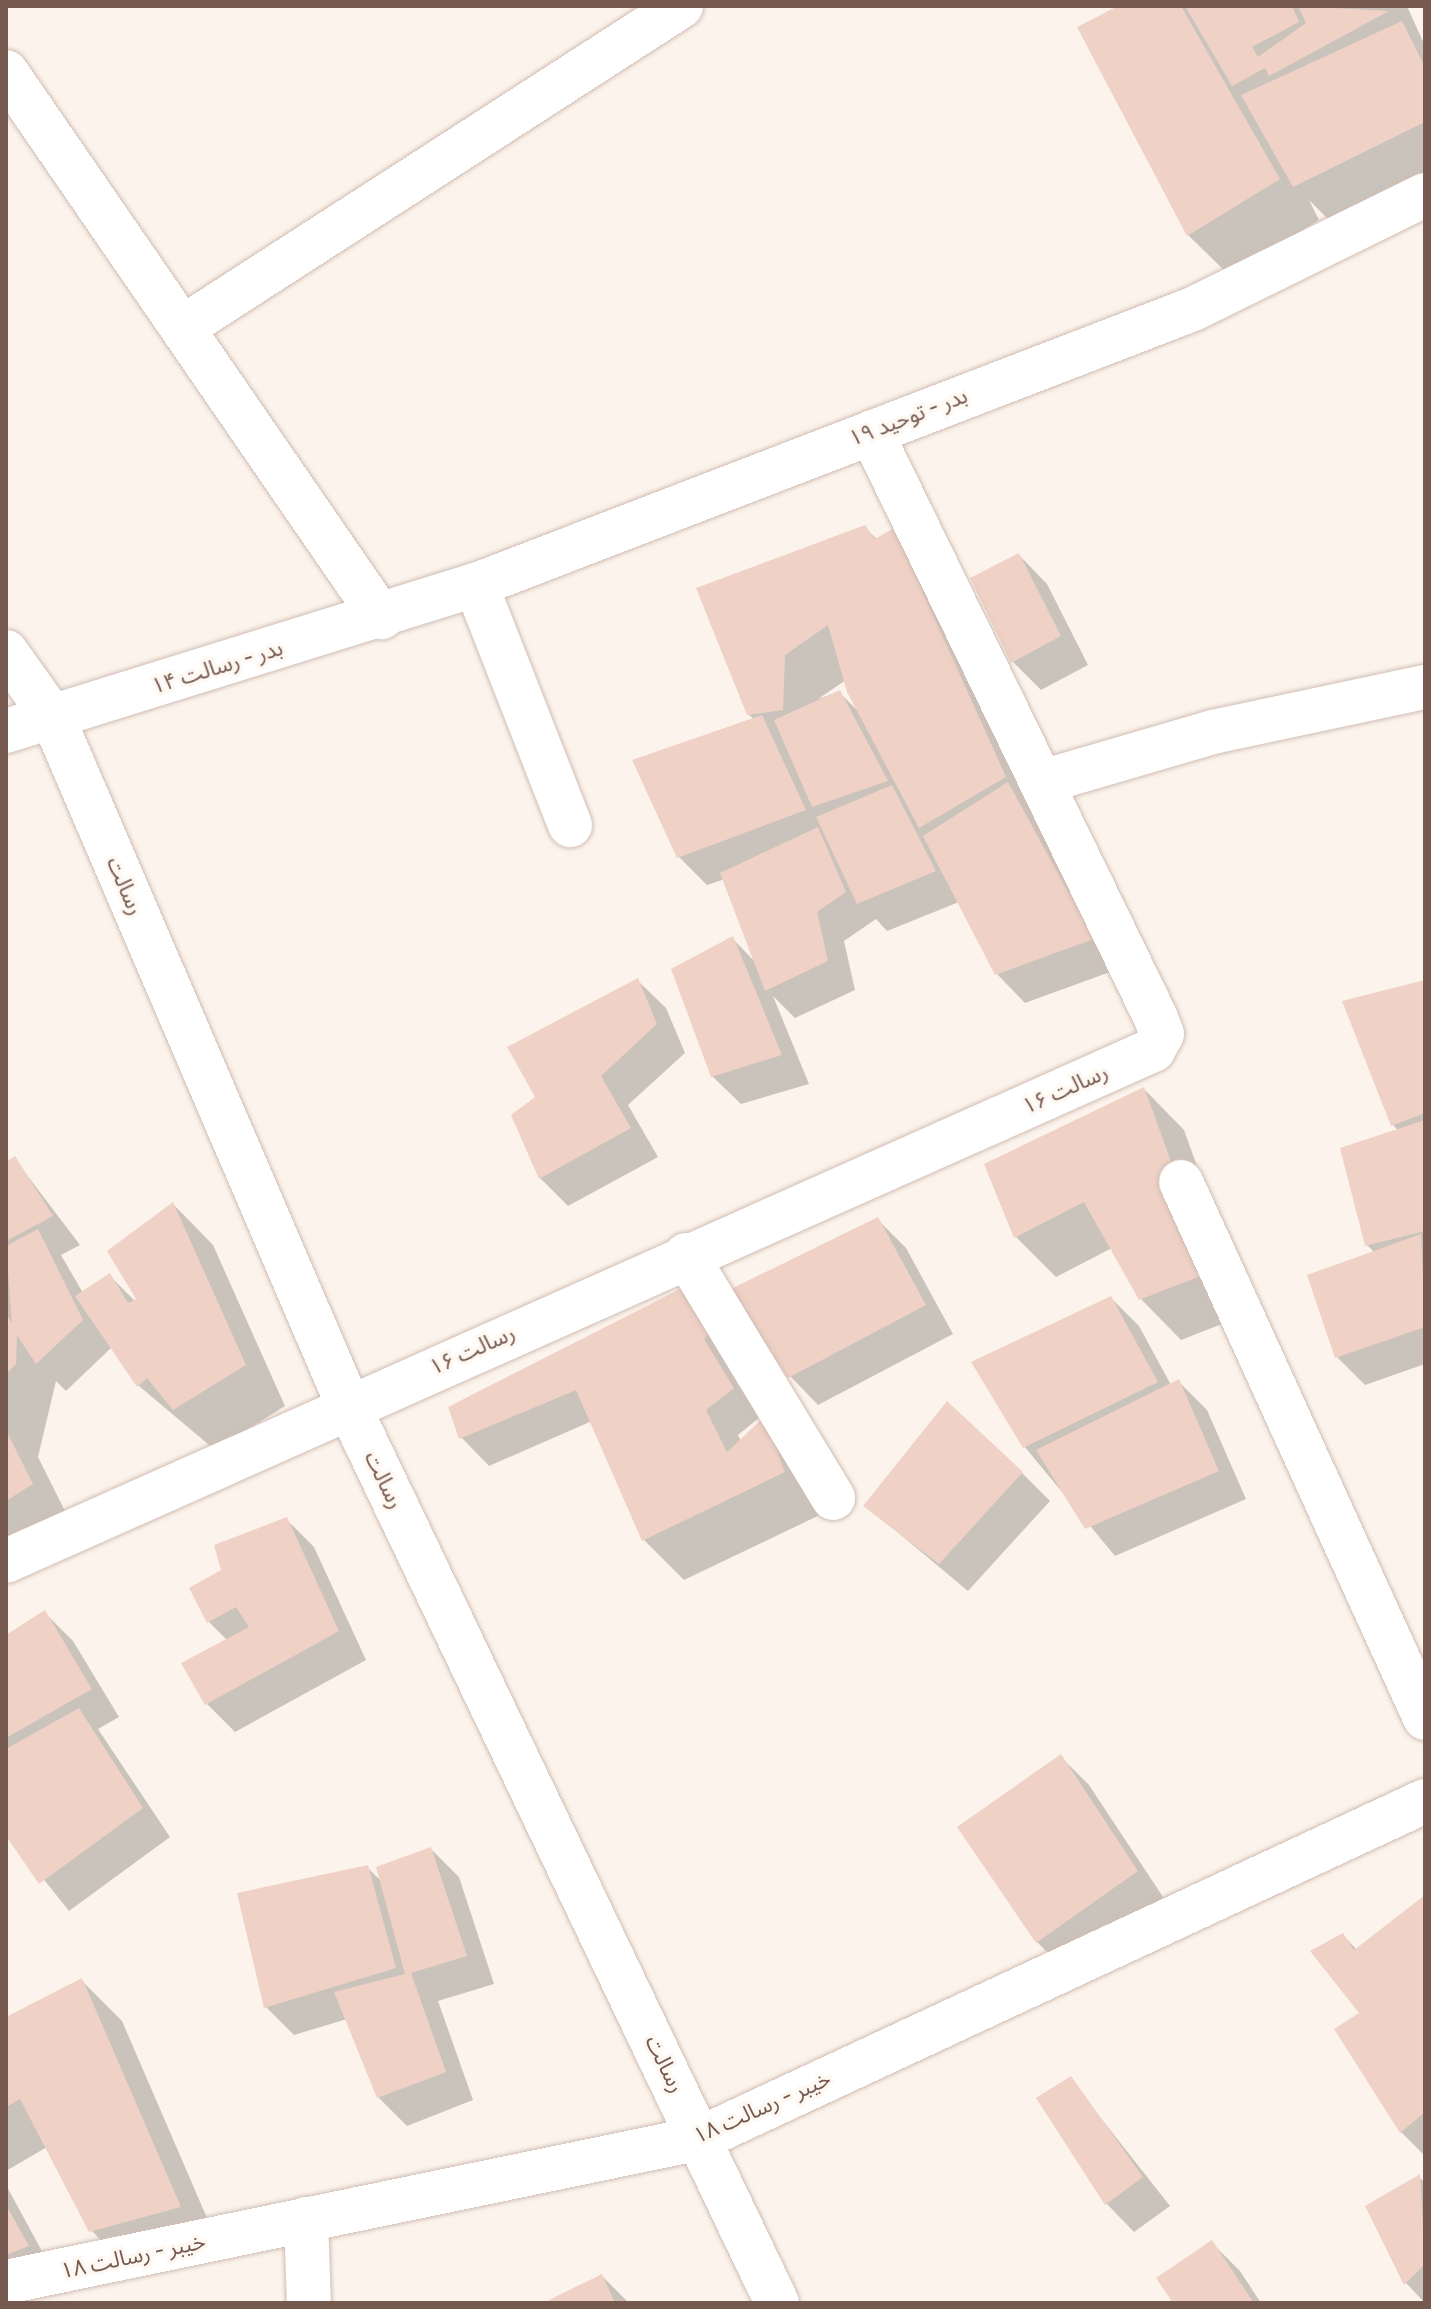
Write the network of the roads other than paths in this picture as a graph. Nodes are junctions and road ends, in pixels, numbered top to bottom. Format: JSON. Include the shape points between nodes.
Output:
{"nodes":[{"id":1,"x":681,"y":6,"type":"edge"},
{"id":2,"x":6,"y":72,"type":"edge"},
{"id":3,"x":1425,"y":195,"type":"edge"},
{"id":4,"x":182,"y":328,"type":"junction"},
{"id":5,"x":871,"y":432,"type":"junction"},
{"id":6,"x":476,"y":585,"type":"junction"},
{"id":7,"x":381,"y":617,"type":"junction"},
{"id":8,"x":6,"y":652,"type":"edge"},
{"id":9,"x":1425,"y":687,"type":"edge"},
{"id":10,"x":53,"y":718,"type":"junction"},
{"id":11,"x":6,"y":731,"type":"edge"},
{"id":12,"x":1042,"y":782,"type":"junction"},
{"id":13,"x":570,"y":825,"type":"dead end"},
{"id":14,"x":1181,"y":1182,"type":"dead end"},
{"id":15,"x":686,"y":1255,"type":"junction"},
{"id":16,"x":348,"y":1405,"type":"junction"},
{"id":17,"x":833,"y":1498,"type":"dead end"},
{"id":18,"x":6,"y":1561,"type":"edge"},
{"id":19,"x":1425,"y":1718,"type":"edge"},
{"id":20,"x":1425,"y":1801,"type":"edge"},
{"id":21,"x":701,"y":2138,"type":"junction"},
{"id":22,"x":306,"y":2219,"type":"junction"},
{"id":23,"x":6,"y":2282,"type":"edge"},
{"id":24,"x":309,"y":2303,"type":"edge"},
{"id":25,"x":777,"y":2303,"type":"edge"}],
"edges":[{"from":1,"to":4,"type":"street"},
{"from":2,"to":4,"type":"street"},
{"from":3,"to":5,"type":"street","name":"بدر - توحید ۱۹","via":[[1193,309]]},
{"from":4,"to":7,"type":"street"},
{"from":5,"to":6,"type":"street","name":"بدر - توحید ۱۹"},
{"from":5,"to":12,"type":"street","name":"رسالت ۱۶"},
{"from":6,"to":7,"type":"street","name":"بدر - توحید ۱۹"},
{"from":6,"to":13,"type":"street"},
{"from":7,"to":10,"type":"street","name":"بدر - رسالت ۱۴"},
{"from":8,"to":10,"type":"street","name":"رسالت"},
{"from":9,"to":12,"type":"street","via":[[1213,732]]},
{"from":10,"to":11,"type":"street","name":"بدر - رسالت ۱۴"},
{"from":10,"to":16,"type":"street","name":"رسالت"},
{"from":12,"to":15,"type":"street","name":"رسالت ۱۶","via":[[1155,1016],[1162,1034],[1153,1050]]},
{"from":14,"to":19,"type":"street"},
{"from":15,"to":16,"type":"street","name":"رسالت ۱۶"},
{"from":15,"to":17,"type":"street"},
{"from":16,"to":18,"type":"street","name":"رسالت ۱۶"},
{"from":16,"to":21,"type":"street","name":"رسالت"},
{"from":20,"to":21,"type":"street","name":"خیبر - رسالت ۱۸"},
{"from":21,"to":22,"type":"street","name":"خیبر - رسالت ۱۸"},
{"from":21,"to":25,"type":"street","name":"رسالت"},
{"from":22,"to":23,"type":"street","name":"خیبر - رسالت ۱۸"},
{"from":22,"to":24,"type":"street"}]}
